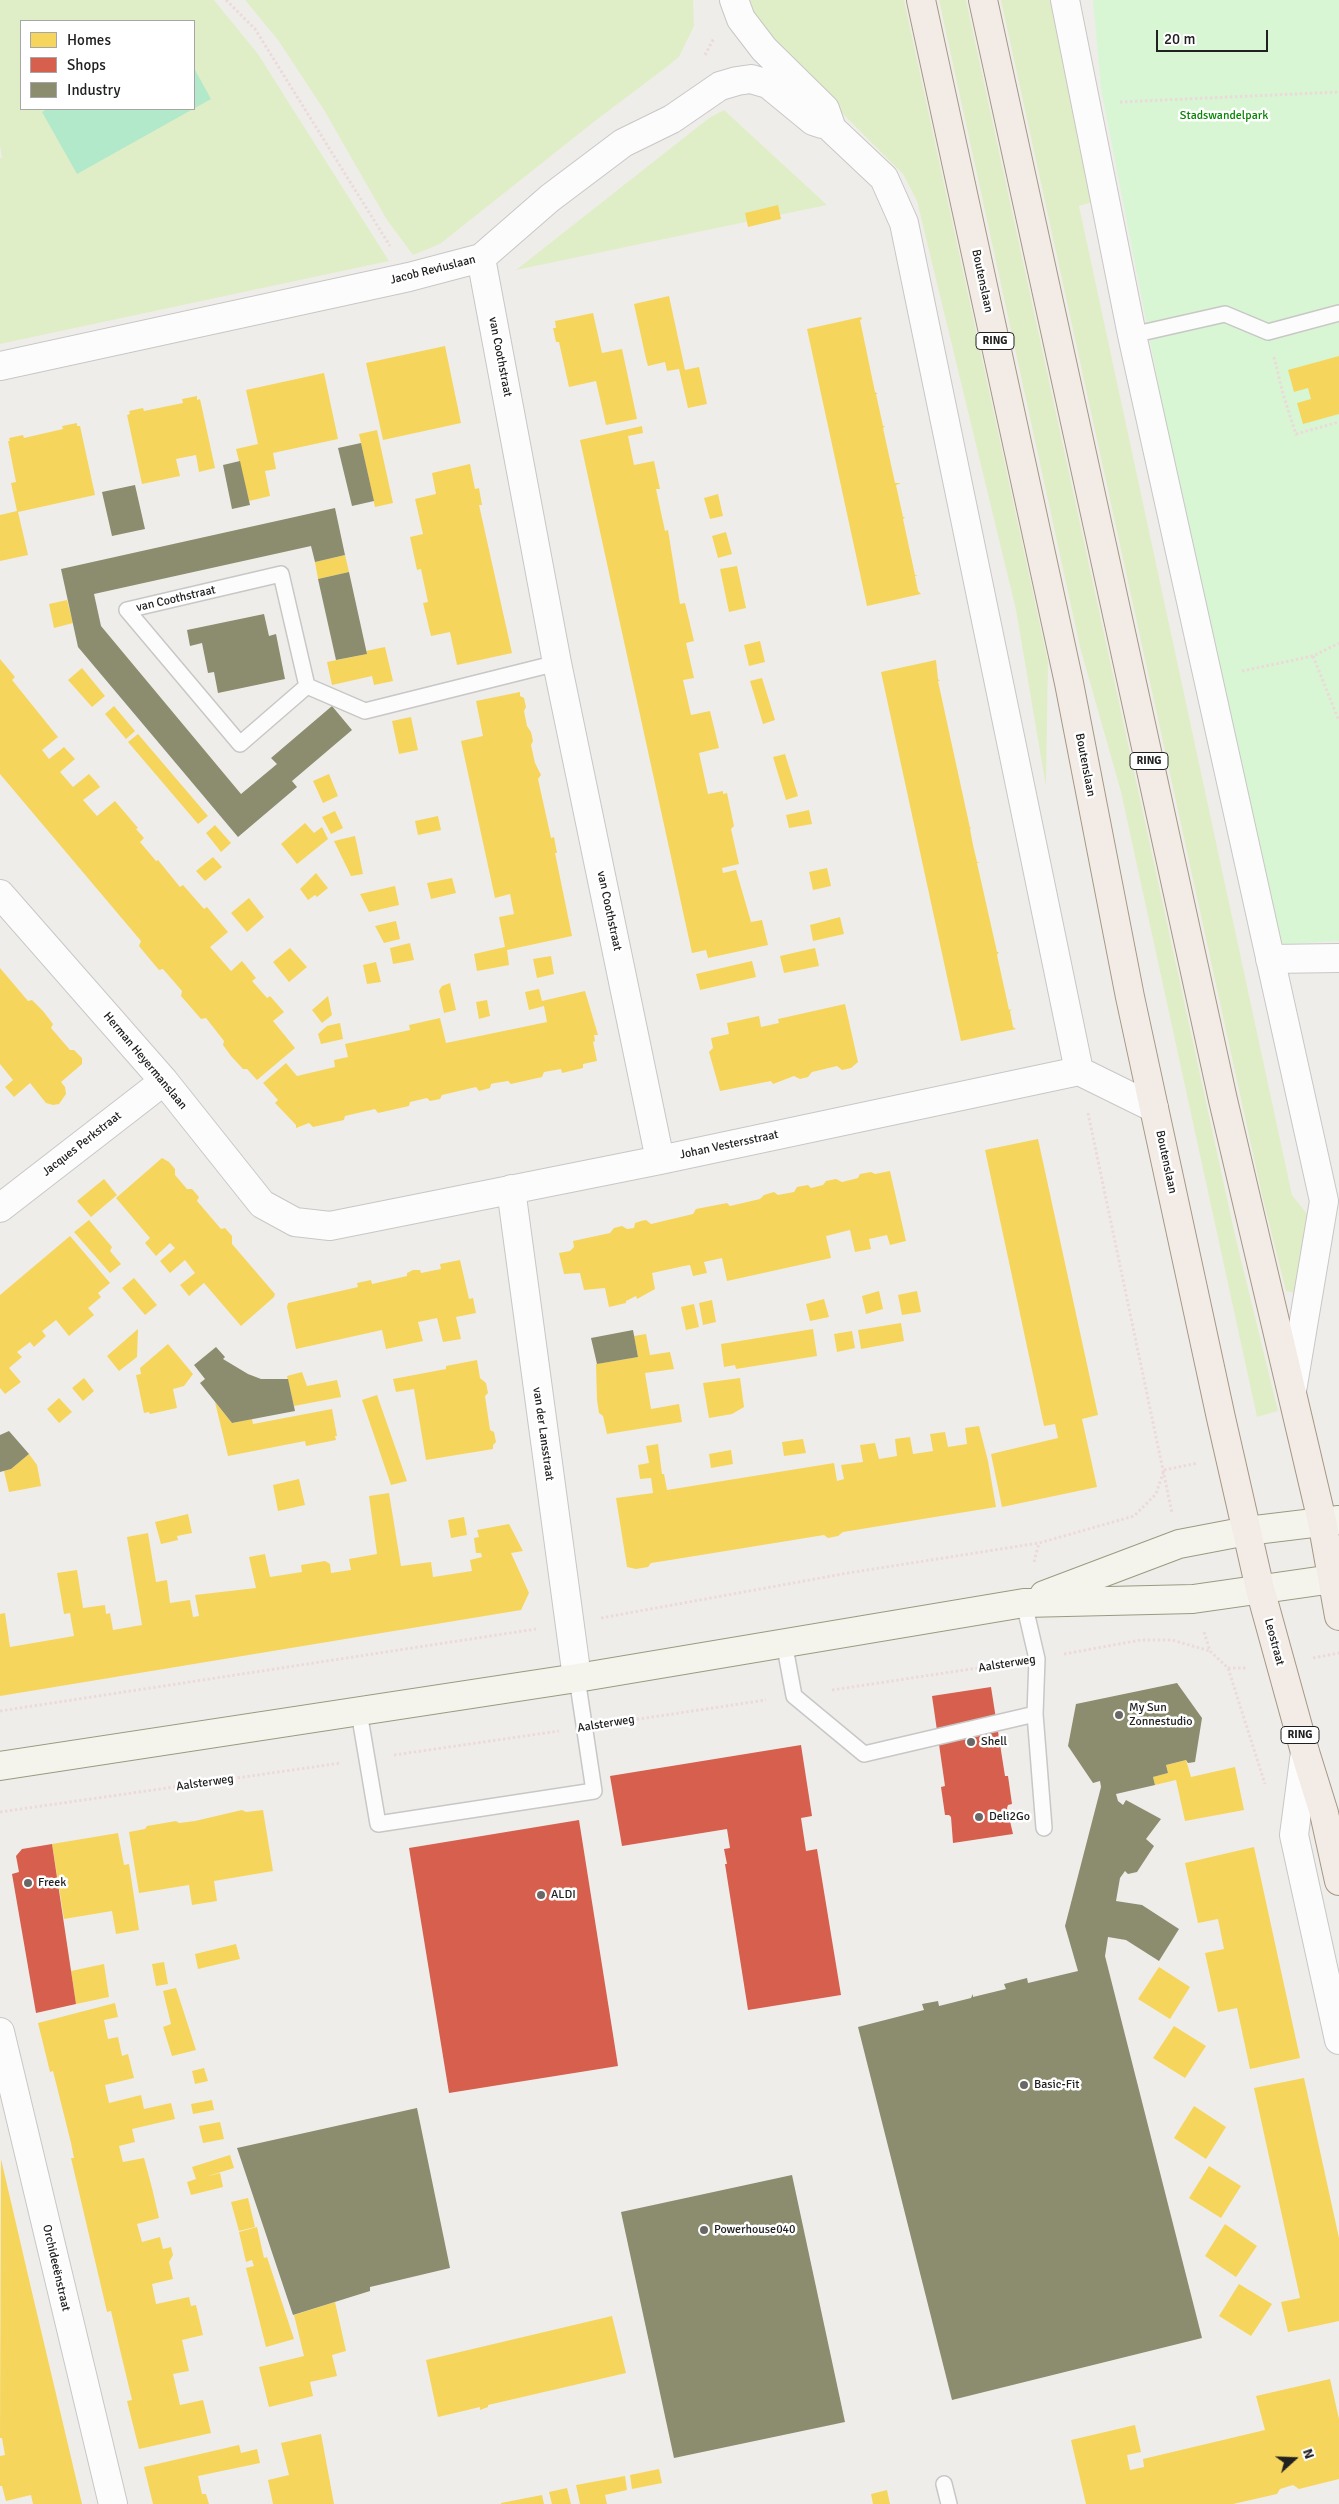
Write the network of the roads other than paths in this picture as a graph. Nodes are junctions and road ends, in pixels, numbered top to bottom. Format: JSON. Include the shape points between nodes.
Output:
{"nodes":[{"id":1,"x":920,"y":0,"type":"edge"},
{"id":2,"x":983,"y":0,"type":"edge"},
{"id":3,"x":1065,"y":0,"type":"edge"},
{"id":4,"x":738,"y":9,"type":"edge"},
{"id":5,"x":832,"y":128,"type":"junction"},
{"id":6,"x":481,"y":258,"type":"junction"},
{"id":7,"x":1339,"y":313,"type":"edge"},
{"id":8,"x":1132,"y":336,"type":"junction"},
{"id":9,"x":0,"y":366,"type":"edge"},
{"id":10,"x":557,"y":663,"type":"junction"},
{"id":11,"x":307,"y":686,"type":"junction"},
{"id":12,"x":0,"y":894,"type":"edge"},
{"id":13,"x":1339,"y":958,"type":"edge"},
{"id":14,"x":1270,"y":959,"type":"junction"},
{"id":15,"x":1079,"y":1070,"type":"junction"},
{"id":16,"x":164,"y":1081,"type":"junction"},
{"id":17,"x":1154,"y":1108,"type":"junction"},
{"id":18,"x":660,"y":1160,"type":"junction"},
{"id":19,"x":510,"y":1189,"type":"junction"},
{"id":20,"x":0,"y":1208,"type":"edge"},
{"id":21,"x":295,"y":1222,"type":"joint"},
{"id":22,"x":1292,"y":1392,"type":"junction"},
{"id":23,"x":1330,"y":1521,"type":"edge"},
{"id":24,"x":1246,"y":1531,"type":"junction"},
{"id":25,"x":1336,"y":1578,"type":"edge"},
{"id":26,"x":1260,"y":1589,"type":"junction"},
{"id":27,"x":1024,"y":1603,"type":"junction"},
{"id":28,"x":1339,"y":1616,"type":"edge"},
{"id":29,"x":784,"y":1642,"type":"junction"},
{"id":30,"x":577,"y":1678,"type":"junction"},
{"id":31,"x":359,"y":1712,"type":"junction"},
{"id":32,"x":1035,"y":1714,"type":"junction"},
{"id":33,"x":1305,"y":1752,"type":"junction"},
{"id":34,"x":0,"y":1766,"type":"edge"},
{"id":35,"x":1044,"y":1828,"type":"dead end"},
{"id":36,"x":1339,"y":1880,"type":"edge"},
{"id":37,"x":0,"y":2032,"type":"edge"},
{"id":38,"x":1339,"y":2040,"type":"edge"},
{"id":39,"x":944,"y":2484,"type":"dead end"},
{"id":40,"x":113,"y":2504,"type":"edge"},
{"id":41,"x":949,"y":2504,"type":"edge"}],
"edges":[{"from":1,"to":17,"type":"main road","name":"Boutenslaan","number":"RING","via":[[1069,683]]},
{"from":2,"to":22,"type":"main road","number":"RING","via":[[1223,1100]]},
{"from":3,"to":8,"type":"street"},
{"from":4,"to":5,"type":"street","via":[[764,48],[825,109]]},
{"from":5,"to":6,"type":"street","name":"Jacob Reviuslaan","via":[[813,121],[768,84],[752,79],[736,80],[720,86],[672,119],[623,143],[550,198]]},
{"from":5,"to":15,"type":"street","via":[[884,178],[904,223]]},
{"from":6,"to":9,"type":"street","name":"Jacob Reviuslaan","via":[[410,277]]},
{"from":6,"to":10,"type":"street","name":"van Coothstraat"},
{"from":7,"to":8,"type":"lane","via":[[1268,332],[1225,314]]},
{"from":8,"to":14,"type":"street"},
{"from":10,"to":11,"type":"lane","via":[[364,711]]},
{"from":10,"to":18,"type":"street","name":"van Coothstraat"},
{"from":11,"to":11,"type":"lane","name":"van Coothstraat","via":[[281,574],[127,610],[240,744]]},
{"from":12,"to":16,"type":"street","name":"Herman Heyermanslaan"},
{"from":13,"to":14,"type":"street"},
{"from":14,"to":22,"type":"street","via":[[1324,1201]]},
{"from":15,"to":17,"type":"street"},
{"from":15,"to":18,"type":"street","name":"Johan Vestersstraat"},
{"from":16,"to":20,"type":"street","name":"Jacques Perkstraat"},
{"from":16,"to":21,"type":"street","name":"Herman Heyermanslaan","via":[[262,1204]]},
{"from":17,"to":24,"type":"main road","name":"Boutenslaan","number":"RING"},
{"from":18,"to":19,"type":"street","name":"Johan Vestersstraat"},
{"from":19,"to":21,"type":"street","name":"Johan Vestersstraat","via":[[330,1226]]},
{"from":19,"to":30,"type":"street","name":"van der Lansstraat"},
{"from":22,"to":23,"type":"main road","number":"RING"},
{"from":23,"to":24,"type":"main road"},
{"from":23,"to":25,"type":"main road","number":"RING"},
{"from":24,"to":26,"type":"main road","name":"Leostraat","number":"RING"},
{"from":24,"to":27,"type":"main road","via":[[1179,1544]]},
{"from":25,"to":26,"type":"main road"},
{"from":25,"to":28,"type":"main road","number":"RING"},
{"from":26,"to":27,"type":"main road","via":[[1193,1599]]},
{"from":26,"to":33,"type":"main road","name":"Leostraat","number":"RING"},
{"from":27,"to":29,"type":"main road"},
{"from":27,"to":32,"type":"lane","via":[[1037,1659]]},
{"from":29,"to":30,"type":"main road"},
{"from":29,"to":32,"type":"lane","via":[[794,1696],[864,1754]]},
{"from":30,"to":31,"type":"main road"},
{"from":30,"to":31,"type":"lane","via":[[594,1791],[378,1824]]},
{"from":31,"to":34,"type":"main road"},
{"from":32,"to":35,"type":"lane"},
{"from":33,"to":36,"type":"main road","name":"Leostraat","number":"RING","via":[[1324,1813]]},
{"from":33,"to":38,"type":"street","name":"Leostraat","via":[[1294,1835]]},
{"from":37,"to":40,"type":"street","name":"Orchideeënstraat"},
{"from":39,"to":41,"type":"lane"}]}
